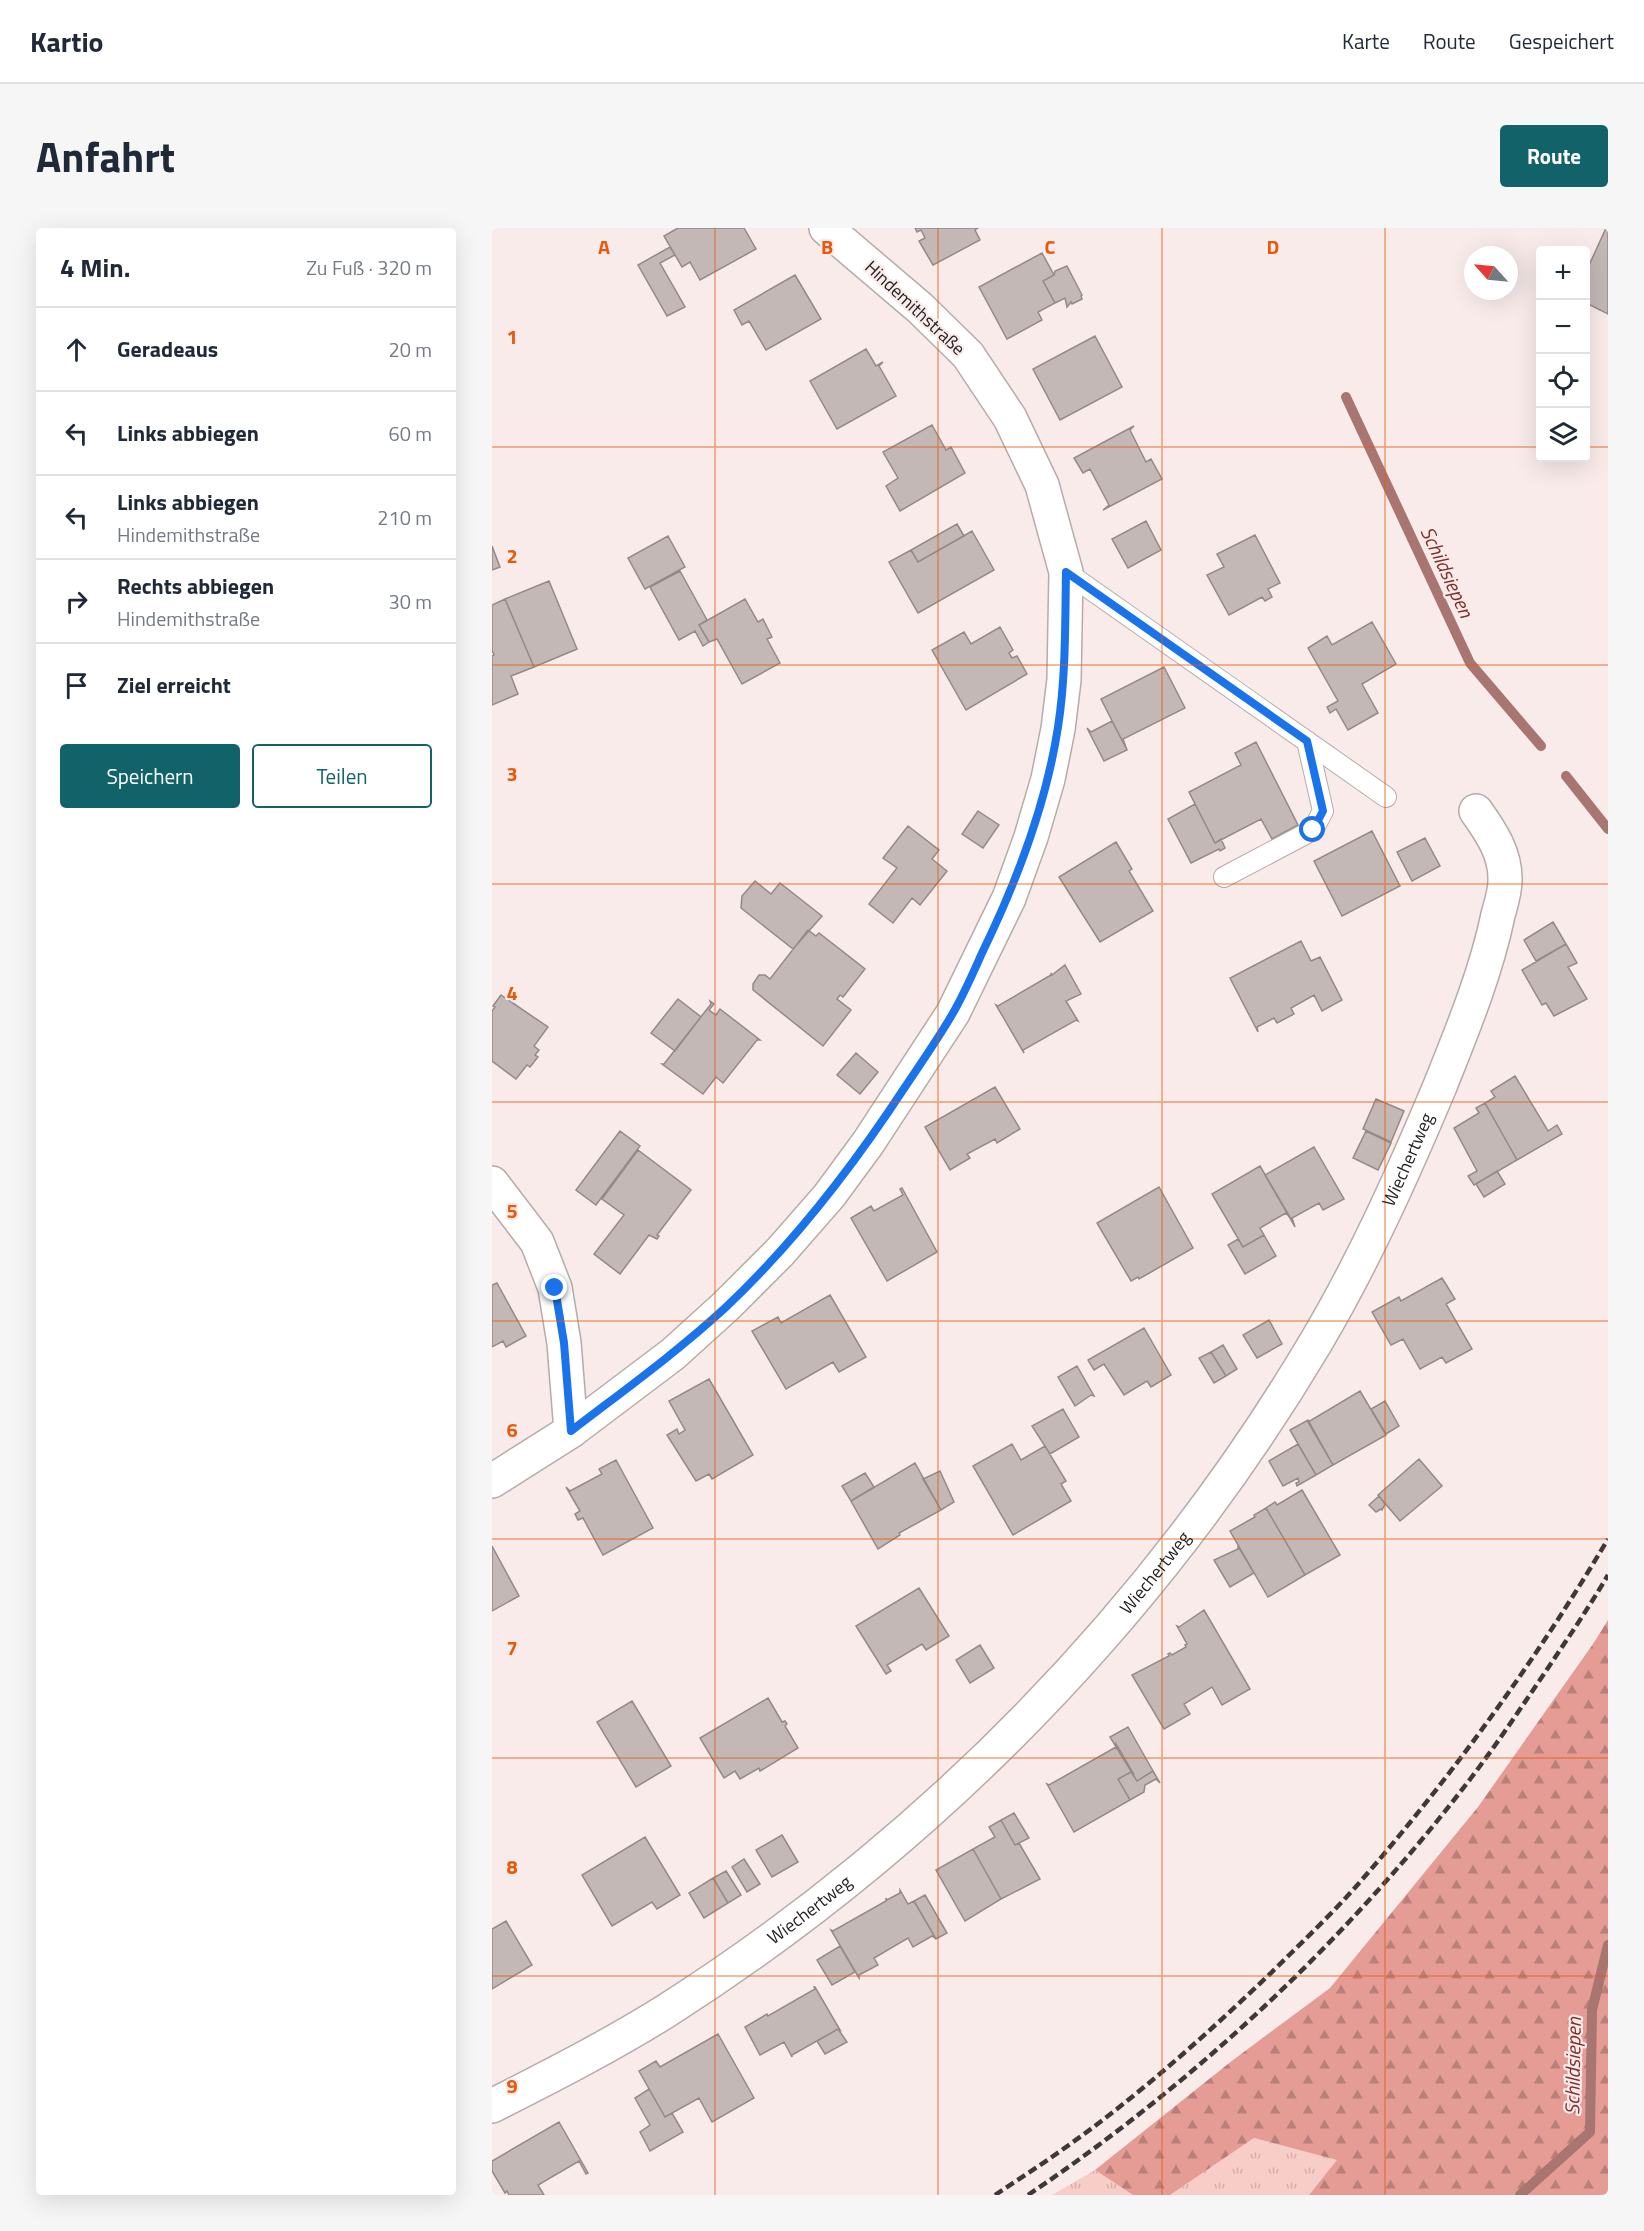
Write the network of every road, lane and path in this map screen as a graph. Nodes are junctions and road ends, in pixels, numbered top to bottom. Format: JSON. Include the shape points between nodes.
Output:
{"nodes":[{"id":1,"x":826,"y":228,"type":"edge"},
{"id":2,"x":1066,"y":572,"type":"junction"},
{"id":3,"x":1307,"y":741,"type":"junction"},
{"id":4,"x":1386,"y":797,"type":"dead end"},
{"id":5,"x":1476,"y":811,"type":"dead end"},
{"id":6,"x":1224,"y":877,"type":"dead end"},
{"id":7,"x":492,"y":1182,"type":"edge"},
{"id":8,"x":571,"y":1431,"type":"junction"},
{"id":9,"x":492,"y":1481,"type":"edge"},
{"id":10,"x":492,"y":2106,"type":"edge"}],
"edges":[{"from":1,"to":2,"type":"street","name":"Hindemithstraße","via":[[920,308],[968,356],[1010,418],[1042,485]]},
{"from":2,"to":3,"type":"lane"},
{"from":2,"to":8,"type":"street","name":"Hindemithstraße","via":[[1064,680],[1048,779],[1009,898],[953,1013],[868,1143],[780,1252],[673,1354]]},
{"from":3,"to":4,"type":"lane"},
{"from":3,"to":6,"type":"lane","via":[[1323,811],[1313,830]]},
{"from":5,"to":10,"type":"street","name":"Wiechertweg","via":[[1502,857],[1505,883],[1494,933],[1450,1062],[1415,1146],[1317,1340],[1260,1431],[1178,1545],[1072,1671],[998,1749],[863,1869],[665,2011]]},
{"from":7,"to":8,"type":"street","via":[[537,1242],[555,1288]]},
{"from":8,"to":9,"type":"street","name":"Hindemithstraße"}]}
